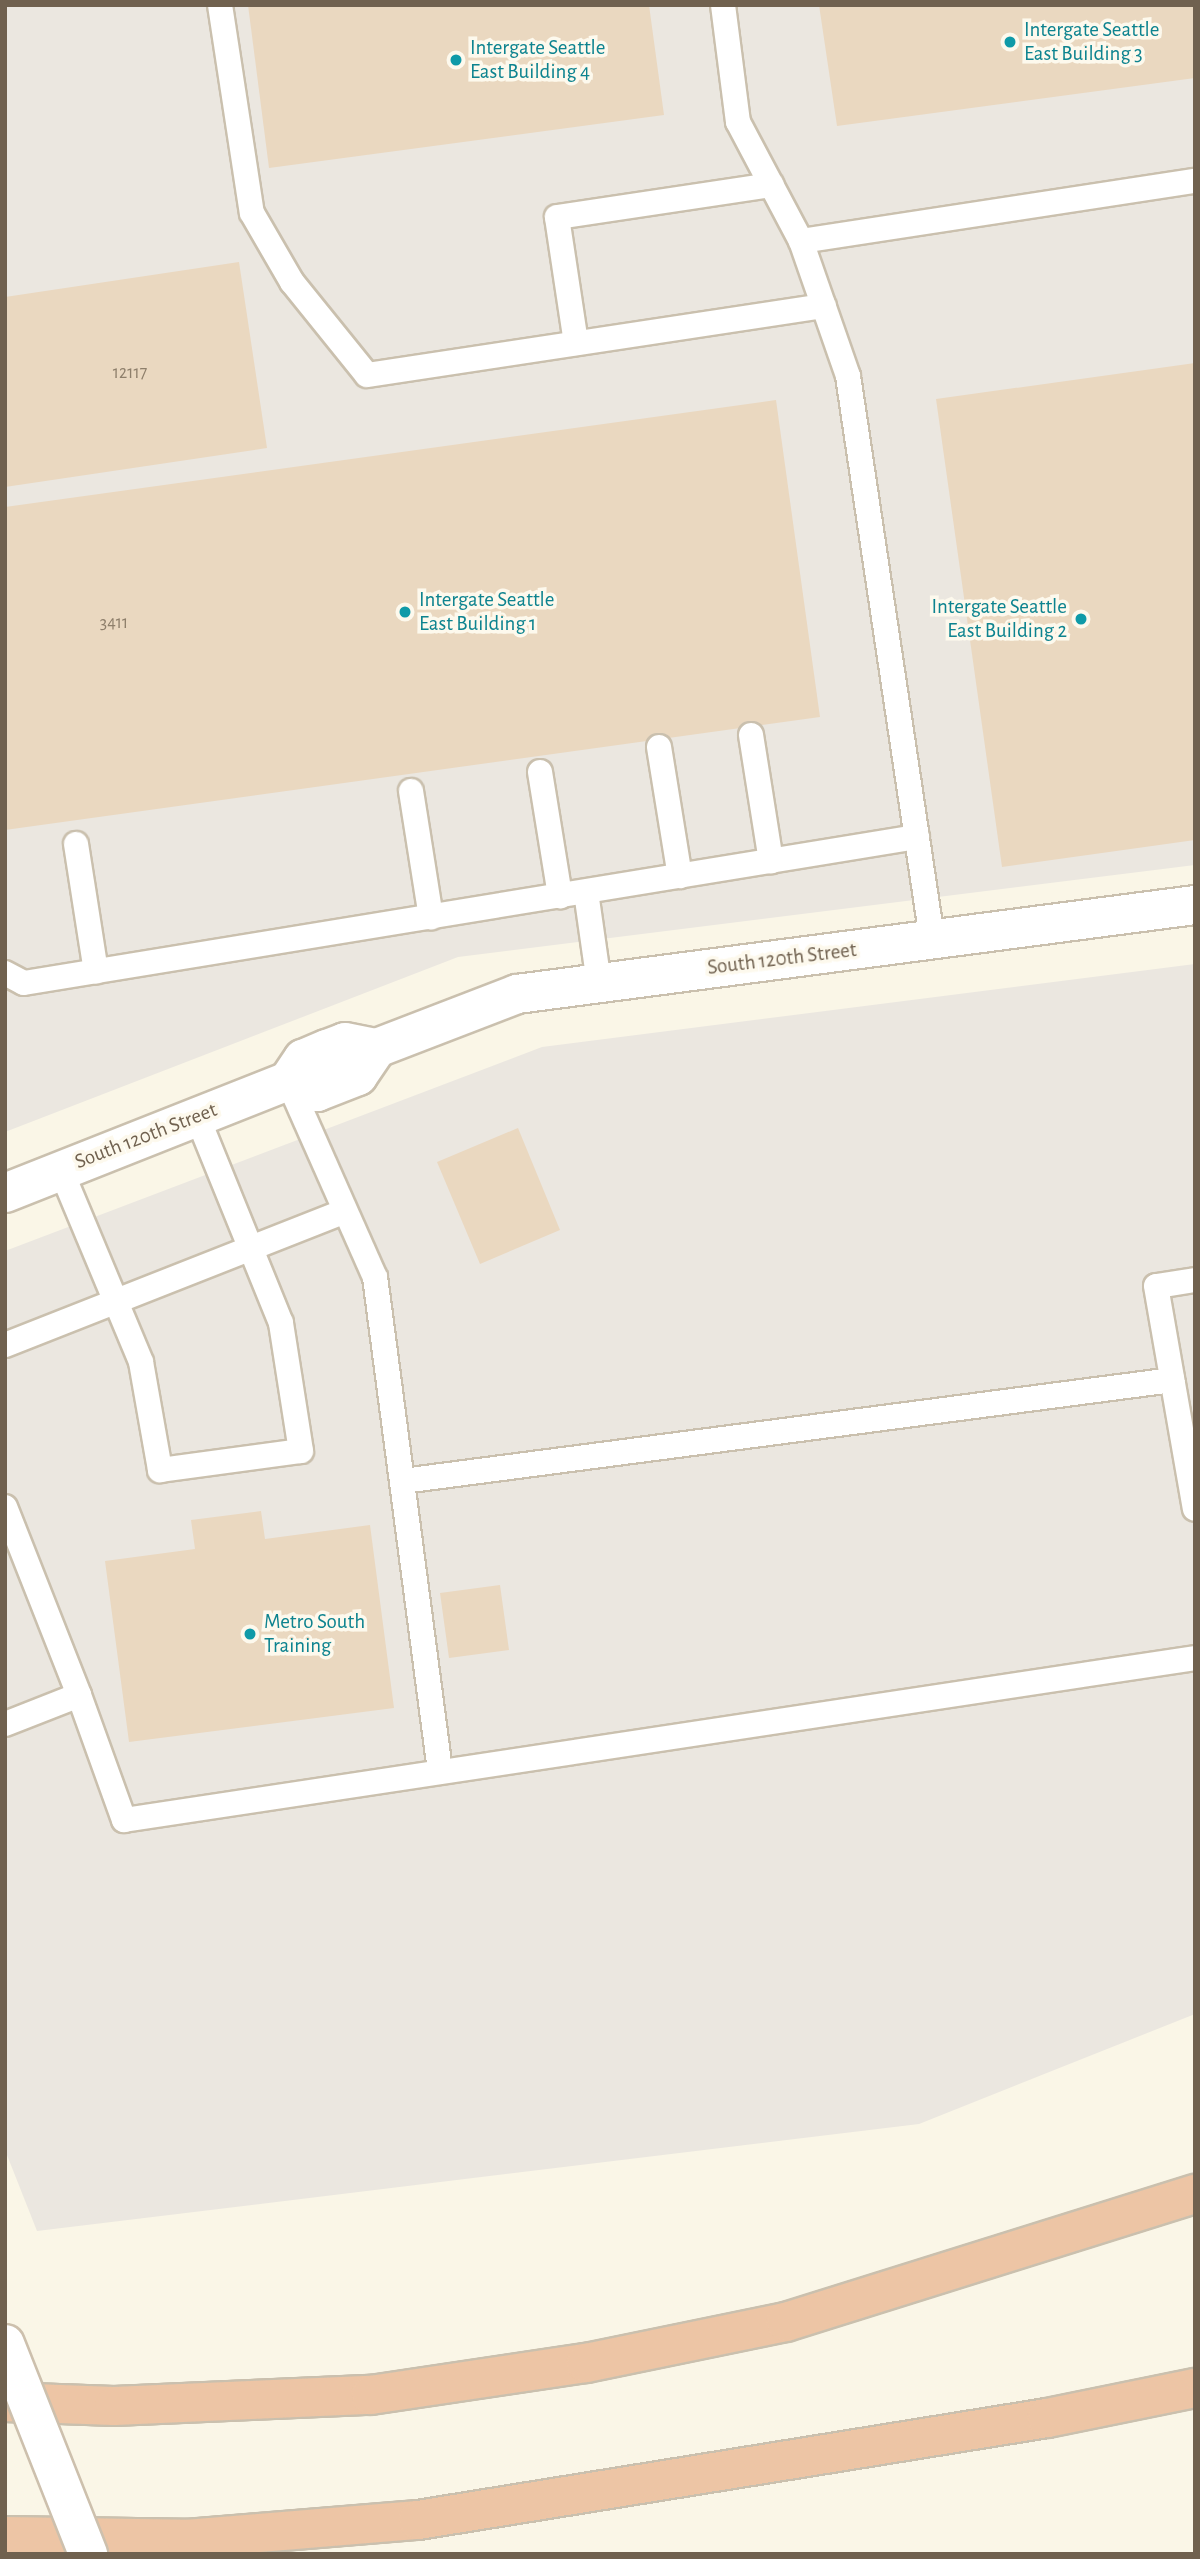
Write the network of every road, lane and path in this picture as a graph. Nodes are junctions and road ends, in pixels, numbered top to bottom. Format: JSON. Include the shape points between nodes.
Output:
{"nodes":[{"id":1,"x":220,"y":5,"type":"edge"},
{"id":2,"x":723,"y":5,"type":"edge"},
{"id":3,"x":1195,"y":181,"type":"edge"},
{"id":4,"x":772,"y":185,"type":"junction"},
{"id":5,"x":801,"y":241,"type":"junction"},
{"id":6,"x":824,"y":306,"type":"junction"},
{"id":7,"x":576,"y":343,"type":"junction"},
{"id":8,"x":751,"y":736,"type":"dead end"},
{"id":9,"x":659,"y":747,"type":"dead end"},
{"id":10,"x":540,"y":772,"type":"dead end"},
{"id":11,"x":411,"y":791,"type":"dead end"},
{"id":12,"x":917,"y":837,"type":"junction"},
{"id":13,"x":76,"y":844,"type":"dead end"},
{"id":14,"x":771,"y":861,"type":"junction"},
{"id":15,"x":680,"y":876,"type":"junction"},
{"id":16,"x":586,"y":892,"type":"junction"},
{"id":17,"x":560,"y":896,"type":"junction"},
{"id":18,"x":1195,"y":905,"type":"edge"},
{"id":19,"x":431,"y":917,"type":"junction"},
{"id":20,"x":932,"y":939,"type":"junction"},
{"id":21,"x":96,"y":971,"type":"junction"},
{"id":22,"x":5,"y":973,"type":"edge"},
{"id":23,"x":599,"y":983,"type":"junction"},
{"id":24,"x":288,"y":1081,"type":"junction"},
{"id":25,"x":197,"y":1116,"type":"junction"},
{"id":26,"x":60,"y":1168,"type":"junction"},
{"id":27,"x":5,"y":1193,"type":"edge"},
{"id":28,"x":345,"y":1211,"type":"junction"},
{"id":29,"x":251,"y":1248,"type":"junction"},
{"id":30,"x":1195,"y":1280,"type":"edge"},
{"id":31,"x":115,"y":1301,"type":"junction"},
{"id":32,"x":5,"y":1345,"type":"edge"},
{"id":33,"x":1172,"y":1380,"type":"junction"},
{"id":34,"x":403,"y":1481,"type":"junction"},
{"id":35,"x":5,"y":1507,"type":"edge"},
{"id":36,"x":1195,"y":1509,"type":"edge"},
{"id":37,"x":1195,"y":1658,"type":"edge"},
{"id":38,"x":79,"y":1695,"type":"junction"},
{"id":39,"x":5,"y":1724,"type":"edge"},
{"id":40,"x":440,"y":1772,"type":"junction"},
{"id":41,"x":1195,"y":2194,"type":"edge"},
{"id":42,"x":5,"y":2344,"type":"edge"},
{"id":43,"x":1195,"y":2388,"type":"edge"},
{"id":44,"x":5,"y":2402,"type":"edge"},
{"id":45,"x":1195,"y":2410,"type":"edge"},
{"id":46,"x":1047,"y":2418,"type":"junction"},
{"id":47,"x":5,"y":2536,"type":"edge"},
{"id":48,"x":88,"y":2554,"type":"edge"}],
"edges":[{"from":1,"to":7,"type":"lane","via":[[252,213],[292,282],[367,374]]},
{"from":2,"to":4,"type":"lane","via":[[738,121]]},
{"from":3,"to":5,"type":"lane"},
{"from":4,"to":5,"type":"lane"},
{"from":4,"to":7,"type":"lane","via":[[557,217]]},
{"from":5,"to":6,"type":"lane"},
{"from":6,"to":7,"type":"lane"},
{"from":6,"to":12,"type":"lane","via":[[848,376]]},
{"from":8,"to":14,"type":"lane"},
{"from":9,"to":15,"type":"lane"},
{"from":10,"to":17,"type":"lane"},
{"from":11,"to":19,"type":"lane"},
{"from":12,"to":14,"type":"lane"},
{"from":12,"to":20,"type":"lane"},
{"from":13,"to":21,"type":"lane"},
{"from":14,"to":15,"type":"lane"},
{"from":15,"to":16,"type":"lane"},
{"from":16,"to":17,"type":"lane"},
{"from":16,"to":23,"type":"lane"},
{"from":17,"to":19,"type":"lane"},
{"from":18,"to":20,"type":"street","name":"South 120th Street"},
{"from":19,"to":21,"type":"lane"},
{"from":20,"to":23,"type":"street","name":"South 120th Street"},
{"from":21,"to":22,"type":"lane","via":[[24,984]]},
{"from":23,"to":24,"type":"street","name":"South 120th Street","via":[[517,994],[377,1048],[358,1076],[317,1092]]},
{"from":24,"to":25,"type":"street","name":"South 120th Street"},
{"from":24,"to":28,"type":"lane"},
{"from":25,"to":26,"type":"street","name":"South 120th Street"},
{"from":25,"to":29,"type":"lane"},
{"from":26,"to":27,"type":"street","name":"South 120th Street"},
{"from":26,"to":31,"type":"lane"},
{"from":28,"to":29,"type":"lane"},
{"from":28,"to":34,"type":"lane","via":[[375,1277]]},
{"from":29,"to":31,"type":"lane"},
{"from":29,"to":31,"type":"lane","via":[[281,1323],[301,1451],[160,1470],[141,1362]]},
{"from":30,"to":33,"type":"lane","via":[[1156,1286]]},
{"from":31,"to":32,"type":"lane"},
{"from":33,"to":34,"type":"lane"},
{"from":33,"to":36,"type":"lane"},
{"from":34,"to":40,"type":"lane"},
{"from":35,"to":38,"type":"lane"},
{"from":37,"to":40,"type":"lane"},
{"from":38,"to":39,"type":"lane"},
{"from":38,"to":40,"type":"lane","via":[[124,1820]]},
{"from":41,"to":44,"type":"highway","via":[[786,2322],[586,2363],[371,2395],[114,2406]]},
{"from":42,"to":48,"type":"street","bridge":true},
{"from":43,"to":46,"type":"highway"},
{"from":45,"to":46,"type":"highway"},
{"from":46,"to":47,"type":"highway","via":[[418,2520],[186,2539]]}]}
